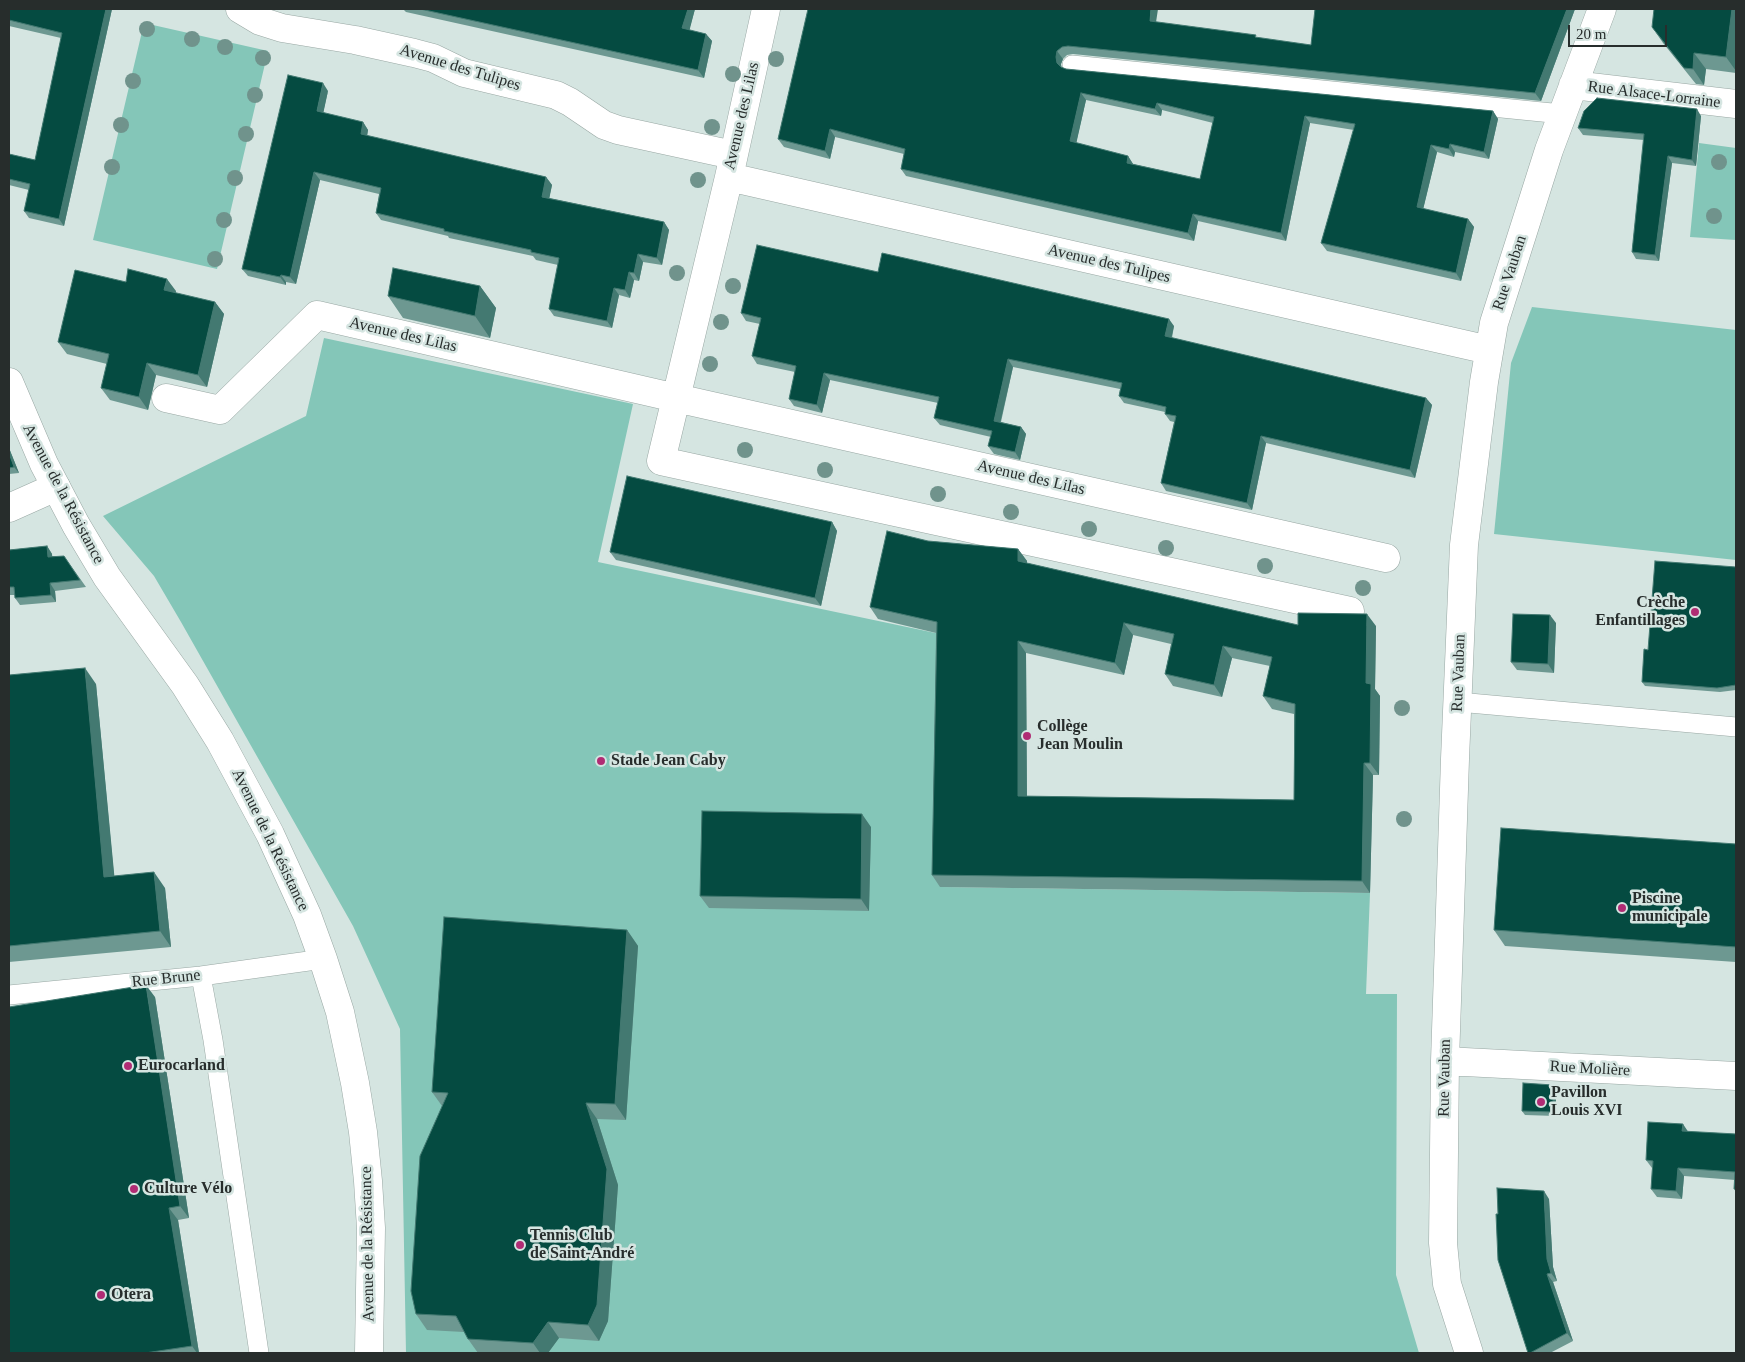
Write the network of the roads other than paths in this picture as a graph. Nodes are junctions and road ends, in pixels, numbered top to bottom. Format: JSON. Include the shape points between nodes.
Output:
{"nodes":[{"id":1,"x":240,"y":9,"type":"edge"},
{"id":2,"x":766,"y":9,"type":"edge"},
{"id":3,"x":1602,"y":9,"type":"edge"},
{"id":4,"x":1072,"y":65,"type":"dead end"},
{"id":5,"x":1573,"y":85,"type":"junction"},
{"id":6,"x":1736,"y":104,"type":"edge"},
{"id":7,"x":1562,"y":114,"type":"junction"},
{"id":8,"x":731,"y":166,"type":"junction"},
{"id":9,"x":1489,"y":350,"type":"junction"},
{"id":10,"x":9,"y":382,"type":"edge"},
{"id":11,"x":166,"y":398,"type":"dead end"},
{"id":12,"x":676,"y":398,"type":"junction"},
{"id":13,"x":56,"y":487,"type":"junction"},
{"id":14,"x":9,"y":508,"type":"edge"},
{"id":15,"x":1386,"y":558,"type":"dead end"},
{"id":16,"x":1350,"y":611,"type":"dead end"},
{"id":17,"x":1458,"y":702,"type":"junction"},
{"id":18,"x":1736,"y":727,"type":"edge"},
{"id":19,"x":323,"y":959,"type":"junction"},
{"id":20,"x":201,"y":976,"type":"junction"},
{"id":21,"x":9,"y":995,"type":"edge"},
{"id":22,"x":1445,"y":1061,"type":"junction"},
{"id":23,"x":1736,"y":1076,"type":"edge"},
{"id":24,"x":259,"y":1353,"type":"edge"},
{"id":25,"x":369,"y":1353,"type":"edge"},
{"id":26,"x":1469,"y":1353,"type":"edge"}],
"edges":[{"from":1,"to":8,"type":"street","name":"Avenue des Tulipes","via":[[260,21],[282,28],[414,53],[464,73],[556,95],[604,125]]},
{"from":2,"to":8,"type":"street","name":"Avenue des Lilas"},
{"from":3,"to":5,"type":"street","name":"Rue Vauban"},
{"from":4,"to":7,"type":"lane"},
{"from":5,"to":6,"type":"street","name":"Rue Alsace-Lorraine"},
{"from":5,"to":7,"type":"street","name":"Rue Vauban"},
{"from":7,"to":9,"type":"street","name":"Rue Vauban","via":[[1494,323]]},
{"from":8,"to":9,"type":"street","name":"Avenue des Tulipes"},
{"from":8,"to":12,"type":"street","name":"Avenue des Lilas"},
{"from":9,"to":17,"type":"street","name":"Rue Vauban","via":[[1464,545]]},
{"from":10,"to":13,"type":"street","name":"Avenue de la Résistance"},
{"from":11,"to":12,"type":"street","name":"Avenue des Lilas","via":[[220,410],[317,315]]},
{"from":12,"to":15,"type":"street","name":"Avenue des Lilas"},
{"from":12,"to":16,"type":"street","via":[[661,461]]},
{"from":13,"to":14,"type":"street"},
{"from":13,"to":19,"type":"street","name":"Avenue de la Résistance","via":[[107,577],[185,685],[224,748],[280,854]]},
{"from":17,"to":18,"type":"lane"},
{"from":17,"to":22,"type":"street","name":"Rue Vauban"},
{"from":19,"to":20,"type":"lane","name":"Rue Brune"},
{"from":19,"to":25,"type":"street","name":"Avenue de la Résistance","via":[[349,1054],[366,1164],[372,1269]]},
{"from":20,"to":21,"type":"lane","name":"Rue Brune"},
{"from":20,"to":24,"type":"lane"},
{"from":22,"to":23,"type":"street","name":"Rue Molière"},
{"from":22,"to":26,"type":"street","name":"Rue Vauban","via":[[1442,1243],[1447,1284]]}]}
